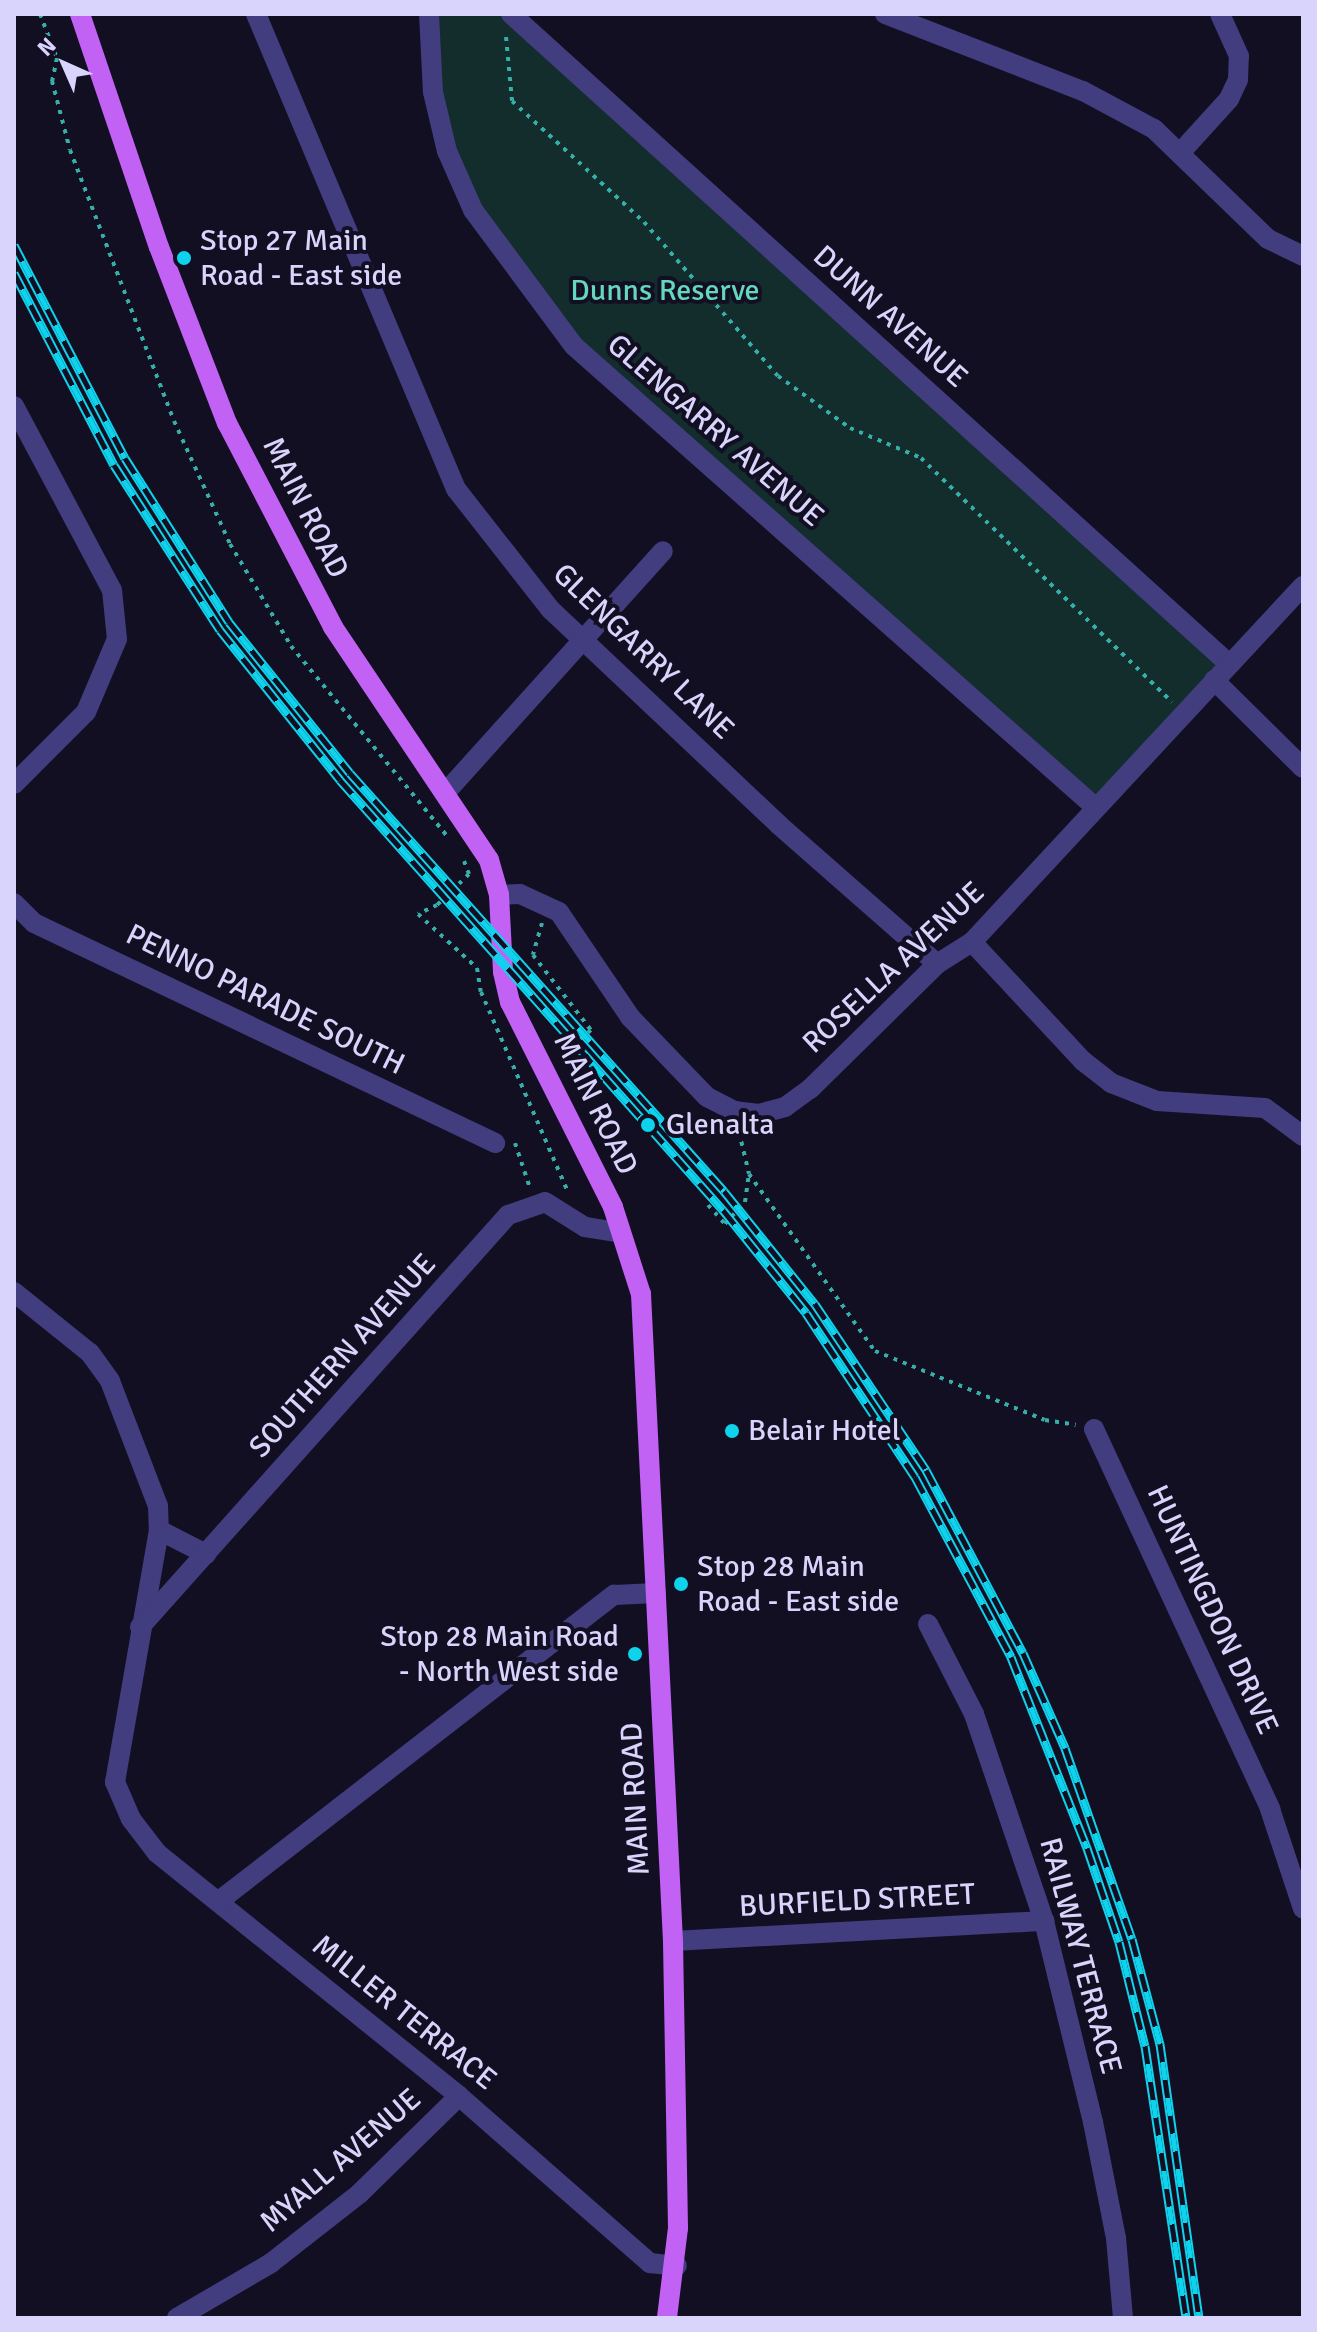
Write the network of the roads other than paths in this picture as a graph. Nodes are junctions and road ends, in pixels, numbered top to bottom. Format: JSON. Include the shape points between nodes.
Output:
{"nodes":[{"id":1,"x":80,"y":14,"type":"edge"},
{"id":2,"x":256,"y":14,"type":"edge"},
{"id":3,"x":429,"y":14,"type":"edge"},
{"id":4,"x":885,"y":14,"type":"edge"},
{"id":5,"x":1220,"y":14,"type":"edge"},
{"id":6,"x":508,"y":21,"type":"edge"},
{"id":7,"x":1180,"y":153,"type":"junction"},
{"id":8,"x":1303,"y":256,"type":"edge"},
{"id":9,"x":14,"y":406,"type":"edge"},
{"id":10,"x":663,"y":551,"type":"dead end"},
{"id":11,"x":1303,"y":586,"type":"edge"},
{"id":12,"x":583,"y":640,"type":"junction"},
{"id":13,"x":1229,"y":664,"type":"junction"},
{"id":14,"x":1214,"y":680,"type":"junction"},
{"id":15,"x":1303,"y":768,"type":"edge"},
{"id":16,"x":14,"y":784,"type":"edge"},
{"id":17,"x":446,"y":792,"type":"junction"},
{"id":18,"x":1095,"y":807,"type":"junction"},
{"id":19,"x":499,"y":895,"type":"junction"},
{"id":20,"x":14,"y":903,"type":"edge"},
{"id":21,"x":972,"y":942,"type":"junction"},
{"id":22,"x":937,"y":964,"type":"junction"},
{"id":23,"x":1303,"y":1136,"type":"edge"},
{"id":24,"x":495,"y":1143,"type":"road end"},
{"id":25,"x":621,"y":1233,"type":"junction"},
{"id":26,"x":14,"y":1292,"type":"edge"},
{"id":27,"x":1094,"y":1429,"type":"road end"},
{"id":28,"x":159,"y":1530,"type":"junction"},
{"id":29,"x":206,"y":1554,"type":"junction"},
{"id":30,"x":656,"y":1593,"type":"junction"},
{"id":31,"x":928,"y":1624,"type":"dead end"},
{"id":32,"x":140,"y":1627,"type":"junction"},
{"id":33,"x":219,"y":1901,"type":"junction"},
{"id":34,"x":1302,"y":1901,"type":"edge"},
{"id":35,"x":1044,"y":1921,"type":"junction"},
{"id":36,"x":673,"y":1941,"type":"junction"},
{"id":37,"x":459,"y":2096,"type":"junction"},
{"id":38,"x":677,"y":2266,"type":"junction"},
{"id":39,"x":177,"y":2318,"type":"edge"},
{"id":40,"x":667,"y":2318,"type":"edge"},
{"id":41,"x":1123,"y":2318,"type":"edge"}],
"edges":[{"from":1,"to":17,"type":"main road","name":"MAIN ROAD","via":[[159,247],[227,423],[333,627]]},
{"from":2,"to":12,"type":"street","name":"GLENGARRY LANE","via":[[456,489],[550,609]]},
{"from":3,"to":18,"type":"street","name":"GLENGARRY AVENUE","via":[[433,92],[447,151],[473,210],[574,346]]},
{"from":4,"to":7,"type":"street","via":[[1083,91],[1154,129]]},
{"from":5,"to":7,"type":"street","via":[[1239,56],[1238,80],[1229,99]]},
{"from":6,"to":13,"type":"street","name":"DUNN AVENUE"},
{"from":7,"to":8,"type":"street","via":[[1268,239]]},
{"from":9,"to":16,"type":"street","via":[[112,590],[117,639],[86,712]]},
{"from":10,"to":12,"type":"street"},
{"from":11,"to":13,"type":"street","name":"ROSELLA AVENUE"},
{"from":12,"to":17,"type":"street"},
{"from":12,"to":22,"type":"street","name":"GLENGARRY LANE"},
{"from":13,"to":14,"type":"street","name":"ROSELLA AVENUE"},
{"from":14,"to":15,"type":"street"},
{"from":14,"to":18,"type":"street","name":"ROSELLA AVENUE"},
{"from":17,"to":19,"type":"main road","name":"MAIN ROAD","via":[[489,860]]},
{"from":18,"to":21,"type":"street","name":"ROSELLA AVENUE"},
{"from":19,"to":22,"type":"street","name":"ROSELLA AVENUE","via":[[520,894],[547,903],[630,1017],[707,1097],[734,1111],[759,1114],[785,1107],[810,1089]]},
{"from":19,"to":25,"type":"main road","name":"MAIN ROAD","via":[[504,983]]},
{"from":20,"to":24,"type":"street","name":"PENNO PARADE SOUTH","via":[[34,923]]},
{"from":21,"to":22,"type":"street","name":"ROSELLA AVENUE"},
{"from":21,"to":23,"type":"street","via":[[1083,1061],[1111,1083],[1157,1101],[1265,1108]]},
{"from":25,"to":29,"type":"street","name":"SOUTHERN AVENUE","via":[[585,1227],[545,1202],[508,1215]]},
{"from":25,"to":30,"type":"main road","name":"MAIN ROAD","via":[[641,1294]]},
{"from":26,"to":28,"type":"street","via":[[90,1353],[110,1381],[158,1506]]},
{"from":27,"to":34,"type":"street","name":"HUNTINGDON DRIVE","via":[[1270,1809]]},
{"from":28,"to":29,"type":"street"},
{"from":28,"to":32,"type":"street"},
{"from":29,"to":32,"type":"street","name":"SOUTHERN AVENUE"},
{"from":30,"to":33,"type":"street","via":[[614,1595]]},
{"from":30,"to":36,"type":"main road","name":"MAIN ROAD"},
{"from":31,"to":35,"type":"street","name":"RAILWAY TERRACE","via":[[974,1714]]},
{"from":32,"to":33,"type":"street","name":"MILLER TERRACE","via":[[115,1782],[131,1819],[157,1853]]},
{"from":33,"to":37,"type":"street","name":"MILLER TERRACE"},
{"from":35,"to":36,"type":"street","name":"BURFIELD STREET"},
{"from":35,"to":41,"type":"street","name":"RAILWAY TERRACE","via":[[1093,2122],[1116,2238]]},
{"from":36,"to":38,"type":"main road","name":"MAIN ROAD"},
{"from":37,"to":38,"type":"street","name":"MILLER TERRACE","via":[[650,2263]]},
{"from":37,"to":39,"type":"street","name":"MYALL AVENUE","via":[[359,2194],[271,2263]]},
{"from":38,"to":40,"type":"main road","name":"MAIN ROAD"}]}
